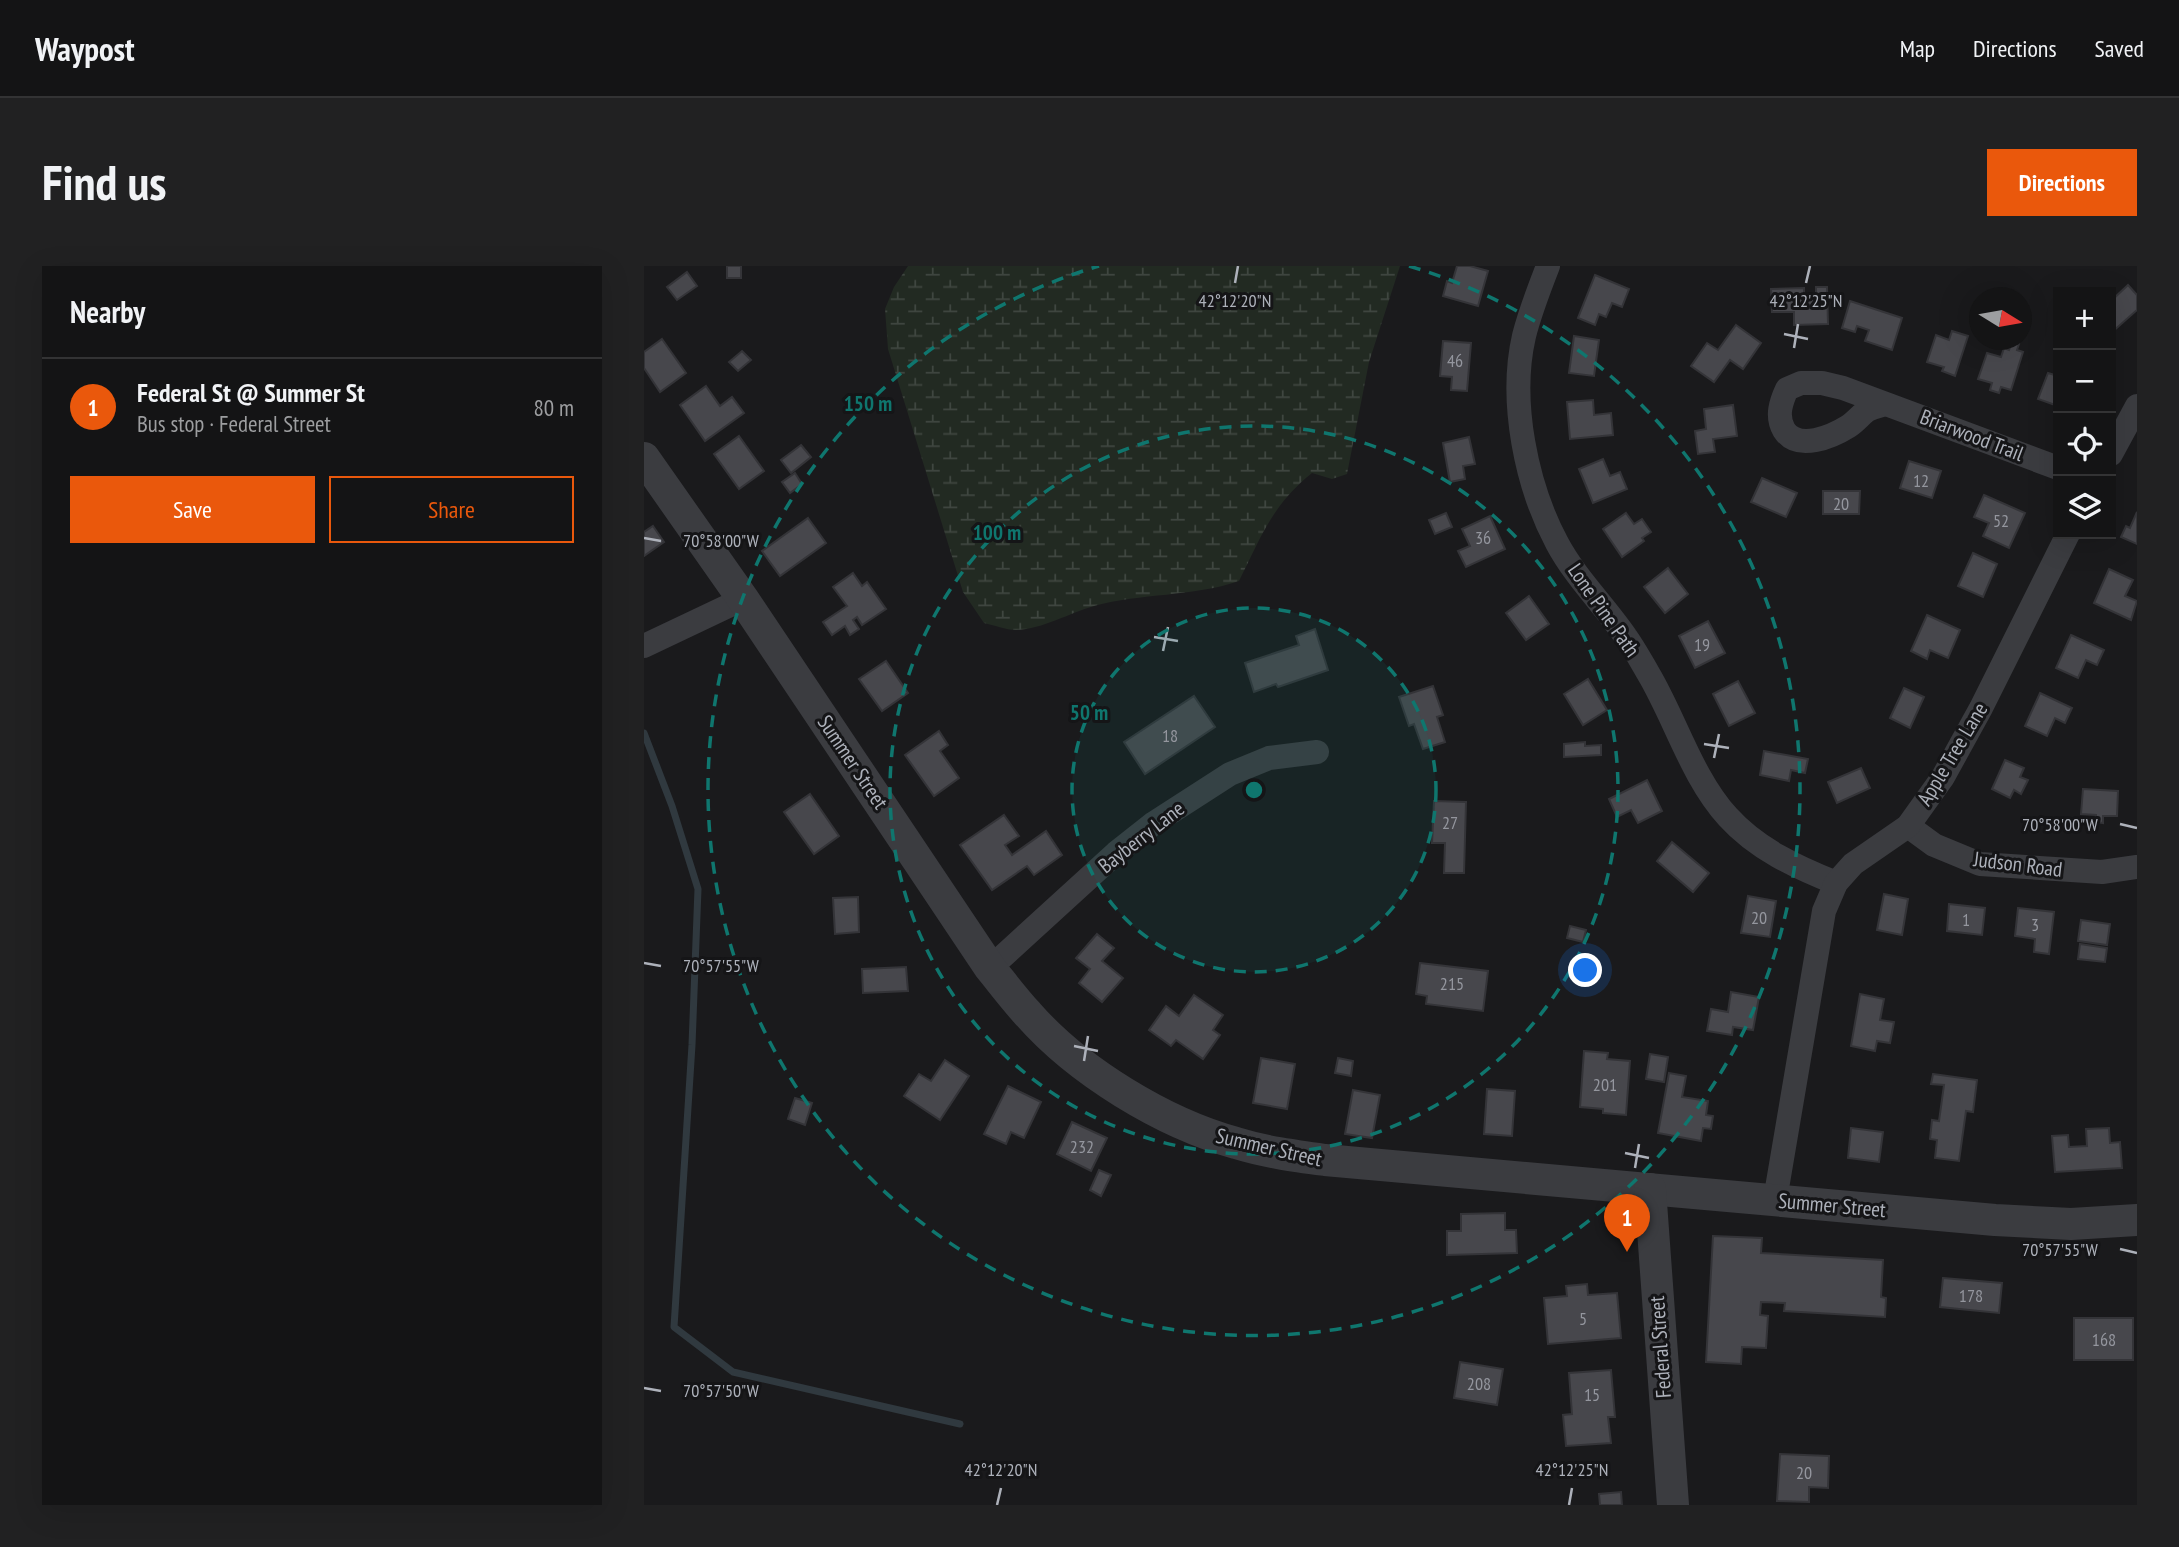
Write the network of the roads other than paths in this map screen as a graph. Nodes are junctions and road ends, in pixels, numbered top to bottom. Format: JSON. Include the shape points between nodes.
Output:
{"nodes":[{"id":1,"x":1549,"y":266,"type":"edge"},
{"id":2,"x":1886,"y":404,"type":"dead end"},
{"id":3,"x":2137,"y":406,"type":"edge"},
{"id":4,"x":2116,"y":445,"type":"edge"},
{"id":5,"x":644,"y":458,"type":"edge"},
{"id":6,"x":2053,"y":466,"type":"edge"},
{"id":7,"x":2066,"y":539,"type":"edge"},
{"id":8,"x":743,"y":599,"type":"junction"},
{"id":9,"x":644,"y":646,"type":"edge"},
{"id":10,"x":1317,"y":752,"type":"dead end"},
{"id":11,"x":1908,"y":826,"type":"junction"},
{"id":12,"x":2137,"y":867,"type":"edge"},
{"id":13,"x":1836,"y":883,"type":"junction"},
{"id":14,"x":990,"y":968,"type":"junction"},
{"id":15,"x":1650,"y":1189,"type":"junction"},
{"id":16,"x":1775,"y":1200,"type":"junction"},
{"id":17,"x":2137,"y":1220,"type":"edge"},
{"id":18,"x":1673,"y":1505,"type":"edge"}],
"edges":[{"from":1,"to":13,"type":"street","name":"Lone Pine Path","via":[[1524,338],[1519,379],[1527,462],[1557,544],[1626,637],[1703,782],[1727,816],[1782,859]]},
{"from":2,"to":6,"type":"street","name":"Briarwood Trail"},
{"from":3,"to":4,"type":"street"},
{"from":5,"to":8,"type":"street","name":"Summer Street"},
{"from":7,"to":11,"type":"street","name":"Apple Tree Lane","via":[[1982,708],[1943,777]]},
{"from":8,"to":9,"type":"street"},
{"from":8,"to":14,"type":"street","name":"Summer Street"},
{"from":10,"to":14,"type":"street","name":"Bayberry Lane","via":[[1269,758],[1230,774],[1154,823]]},
{"from":11,"to":12,"type":"street","name":"Judson Road","via":[[1934,845],[1980,864],[2102,872]]},
{"from":11,"to":13,"type":"street","name":"Apple Tree Lane","via":[[1853,864]]},
{"from":13,"to":16,"type":"street","name":"Apple Tree Lane","via":[[1824,911]]},
{"from":14,"to":15,"type":"street","name":"Summer Street","via":[[1029,1016],[1110,1083],[1154,1110],[1233,1143],[1338,1162]]},
{"from":15,"to":16,"type":"street","name":"Summer Street"},
{"from":15,"to":18,"type":"street","name":"Federal Street"},
{"from":16,"to":17,"type":"street","name":"Summer Street","via":[[1995,1220],[2071,1224]]}]}
